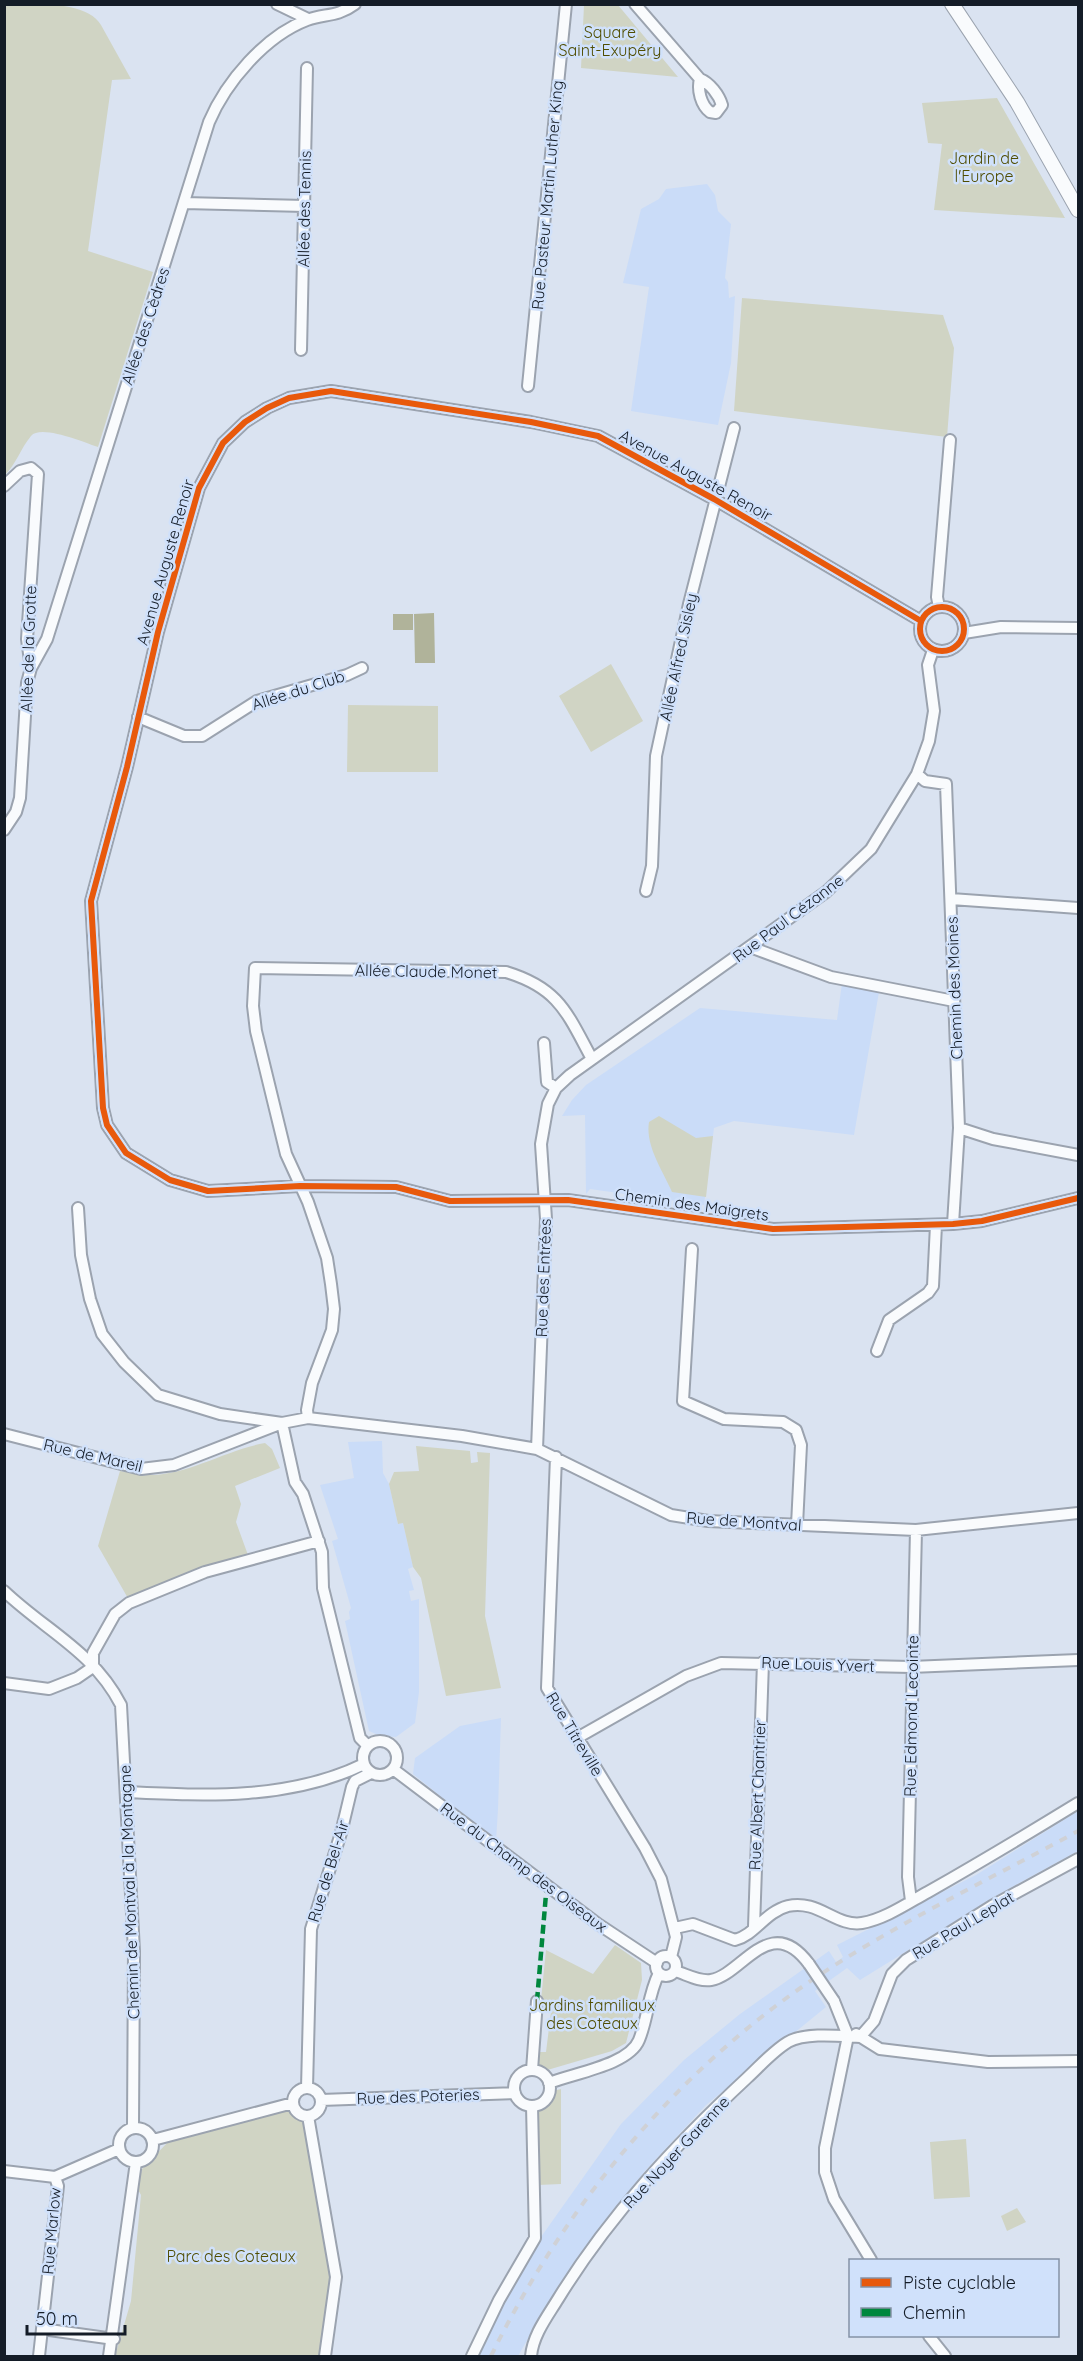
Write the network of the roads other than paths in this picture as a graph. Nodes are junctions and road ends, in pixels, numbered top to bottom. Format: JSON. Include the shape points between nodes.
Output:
{"nodes":[{"id":1,"x":277,"y":4,"type":"edge"},
{"id":2,"x":355,"y":4,"type":"edge"},
{"id":3,"x":566,"y":4,"type":"edge"},
{"id":4,"x":635,"y":4,"type":"edge"},
{"id":5,"x":952,"y":4,"type":"edge"},
{"id":6,"x":308,"y":19,"type":"junction"},
{"id":7,"x":307,"y":68,"type":"dead end"},
{"id":8,"x":700,"y":80,"type":"dead end"},
{"id":9,"x":184,"y":203,"type":"junction"},
{"id":10,"x":305,"y":206,"type":"junction"},
{"id":11,"x":1078,"y":210,"type":"edge"},
{"id":12,"x":301,"y":350,"type":"dead end"},
{"id":13,"x":528,"y":386,"type":"dead end"},
{"id":14,"x":734,"y":428,"type":"dead end"},
{"id":15,"x":950,"y":440,"type":"dead end"},
{"id":16,"x":4,"y":486,"type":"edge"},
{"id":17,"x":714,"y":499,"type":"junction"},
{"id":18,"x":939,"y":607,"type":"junction"},
{"id":19,"x":921,"y":621,"type":"junction"},
{"id":20,"x":1078,"y":628,"type":"edge"},
{"id":21,"x":964,"y":633,"type":"junction"},
{"id":22,"x":933,"y":650,"type":"junction"},
{"id":23,"x":31,"y":668,"type":"junction"},
{"id":24,"x":362,"y":668,"type":"dead end"},
{"id":25,"x":138,"y":717,"type":"junction"},
{"id":26,"x":917,"y":774,"type":"junction"},
{"id":27,"x":4,"y":830,"type":"edge"},
{"id":28,"x":646,"y":891,"type":"dead end"},
{"id":29,"x":951,"y":899,"type":"junction"},
{"id":30,"x":1078,"y":908,"type":"edge"},
{"id":31,"x":750,"y":947,"type":"junction"},
{"id":32,"x":954,"y":1001,"type":"junction"},
{"id":33,"x":544,"y":1044,"type":"dead end"},
{"id":34,"x":592,"y":1059,"type":"junction"},
{"id":35,"x":556,"y":1088,"type":"junction"},
{"id":36,"x":959,"y":1128,"type":"junction"},
{"id":37,"x":1078,"y":1155,"type":"edge"},
{"id":38,"x":300,"y":1186,"type":"junction"},
{"id":39,"x":1078,"y":1198,"type":"edge"},
{"id":40,"x":544,"y":1200,"type":"junction"},
{"id":41,"x":78,"y":1208,"type":"dead end"},
{"id":42,"x":953,"y":1224,"type":"junction"},
{"id":43,"x":936,"y":1225,"type":"junction"},
{"id":44,"x":692,"y":1249,"type":"dead end"},
{"id":45,"x":878,"y":1351,"type":"dead end"},
{"id":46,"x":308,"y":1418,"type":"junction"},
{"id":47,"x":282,"y":1424,"type":"junction"},
{"id":48,"x":4,"y":1434,"type":"edge"},
{"id":49,"x":537,"y":1449,"type":"junction"},
{"id":50,"x":556,"y":1457,"type":"junction"},
{"id":51,"x":1078,"y":1513,"type":"edge"},
{"id":52,"x":797,"y":1524,"type":"junction"},
{"id":53,"x":916,"y":1530,"type":"junction"},
{"id":54,"x":319,"y":1541,"type":"junction"},
{"id":55,"x":4,"y":1591,"type":"edge"},
{"id":56,"x":1078,"y":1660,"type":"edge"},
{"id":57,"x":763,"y":1662,"type":"junction"},
{"id":58,"x":93,"y":1667,"type":"junction"},
{"id":59,"x":911,"y":1667,"type":"junction"},
{"id":60,"x":4,"y":1683,"type":"edge"},
{"id":61,"x":577,"y":1738,"type":"junction"},
{"id":62,"x":368,"y":1746,"type":"junction"},
{"id":63,"x":368,"y":1769,"type":"junction"},
{"id":64,"x":393,"y":1769,"type":"junction"},
{"id":65,"x":128,"y":1792,"type":"junction"},
{"id":66,"x":1078,"y":1803,"type":"edge"},
{"id":67,"x":1078,"y":1859,"type":"edge"},
{"id":68,"x":911,"y":1901,"type":"junction"},
{"id":69,"x":754,"y":1927,"type":"junction"},
{"id":70,"x":675,"y":1928,"type":"junction"},
{"id":71,"x":671,"y":1957,"type":"junction"},
{"id":72,"x":658,"y":1968,"type":"junction"},
{"id":73,"x":675,"y":1971,"type":"junction"},
{"id":74,"x":537,"y":2001,"type":"dead end"},
{"id":75,"x":847,"y":2031,"type":"junction"},
{"id":76,"x":860,"y":2037,"type":"junction"},
{"id":77,"x":1078,"y":2061,"type":"edge"},
{"id":78,"x":532,"y":2070,"type":"junction"},
{"id":79,"x":549,"y":2083,"type":"junction"},
{"id":80,"x":307,"y":2088,"type":"junction"},
{"id":81,"x":515,"y":2093,"type":"junction"},
{"id":82,"x":321,"y":2100,"type":"junction"},
{"id":83,"x":293,"y":2103,"type":"junction"},
{"id":84,"x":532,"y":2106,"type":"junction"},
{"id":85,"x":308,"y":2116,"type":"junction"},
{"id":86,"x":133,"y":2127,"type":"junction"},
{"id":87,"x":153,"y":2140,"type":"junction"},
{"id":88,"x":119,"y":2149,"type":"junction"},
{"id":89,"x":136,"y":2162,"type":"junction"},
{"id":90,"x":4,"y":2171,"type":"edge"},
{"id":91,"x":55,"y":2177,"type":"junction"},
{"id":92,"x":870,"y":2259,"type":"edge"},
{"id":93,"x":42,"y":2329,"type":"junction"},
{"id":94,"x":930,"y":2337,"type":"edge"},
{"id":95,"x":114,"y":2339,"type":"junction"},
{"id":96,"x":39,"y":2356,"type":"edge"},
{"id":97,"x":110,"y":2356,"type":"edge"},
{"id":98,"x":325,"y":2356,"type":"edge"},
{"id":99,"x":472,"y":2356,"type":"edge"},
{"id":100,"x":531,"y":2356,"type":"edge"},
{"id":101,"x":945,"y":2356,"type":"edge"}],
"edges":[{"from":1,"to":6,"type":"street"},
{"from":2,"to":6,"type":"street","via":[[329,17]]},
{"from":3,"to":13,"type":"street","name":"Rue Pasteur Martin Luther King"},
{"from":4,"to":8,"type":"street"},
{"from":5,"to":11,"type":"main road","via":[[1017,102]]},
{"from":6,"to":9,"type":"street","name":"Allée des Cèdres","via":[[234,76],[220,97]]},
{"from":7,"to":10,"type":"street","name":"Allée des Tennis"},
{"from":9,"to":10,"type":"street"},
{"from":9,"to":23,"type":"street","name":"Allée des Cèdres","via":[[47,639]]},
{"from":10,"to":12,"type":"street","name":"Allée des Tennis"},
{"from":14,"to":17,"type":"street","name":"Allée Alfred Sisley"},
{"from":15,"to":18,"type":"street"},
{"from":16,"to":23,"type":"street","name":"Allée de la Grotte","via":[[20,471],[31,468],[38,474],[27,639]]},
{"from":17,"to":19,"type":"street","name":"Avenue Auguste Renoir"},
{"from":17,"to":25,"type":"street","name":"Avenue Auguste Renoir","via":[[598,436],[331,392],[290,399],[245,422],[223,443],[204,475],[179,555]]},
{"from":17,"to":28,"type":"street","name":"Allée Alfred Sisley","via":[[656,756],[652,866]]},
{"from":18,"to":19,"type":"street"},
{"from":18,"to":21,"type":"street","via":[[958,614]]},
{"from":19,"to":22,"type":"street","via":[[921,638]]},
{"from":20,"to":21,"type":"street","via":[[1000,627]]},
{"from":21,"to":22,"type":"street","via":[[953,649]]},
{"from":22,"to":26,"type":"street","name":"Rue Paul Cézanne","via":[[927,665],[933,711]]},
{"from":23,"to":27,"type":"street","name":"Allée de la Grotte","via":[[20,798]]},
{"from":24,"to":25,"type":"street","name":"Allée du Club","via":[[257,700],[202,736],[184,736]]},
{"from":25,"to":38,"type":"street","name":"Avenue Auguste Renoir","via":[[91,901],[107,1125],[126,1153],[190,1188],[208,1191]]},
{"from":26,"to":29,"type":"street","name":"Chemin des Moines","via":[[925,781],[946,784]]},
{"from":26,"to":31,"type":"street","name":"Rue Paul Cézanne","via":[[888,824],[849,873]]},
{"from":29,"to":30,"type":"street"},
{"from":29,"to":32,"type":"street","name":"Chemin des Moines"},
{"from":31,"to":32,"type":"street","via":[[831,977]]},
{"from":31,"to":34,"type":"street","name":"Rue Paul Cézanne"},
{"from":32,"to":36,"type":"street","name":"Chemin des Moines"},
{"from":33,"to":35,"type":"street","via":[[547,1082]]},
{"from":34,"to":35,"type":"street","name":"Rue Paul Cézanne"},
{"from":34,"to":38,"type":"street","name":"Allée Claude Monet","via":[[564,1009],[548,990],[506,972],[255,968],[256,1031],[286,1154]]},
{"from":35,"to":40,"type":"street","name":"Rue des Entrées","via":[[543,1121]]},
{"from":36,"to":37,"type":"street"},
{"from":36,"to":42,"type":"street","name":"Chemin des Moines"},
{"from":38,"to":40,"type":"street","name":"Chemin des Maigrets","via":[[396,1187],[450,1201]]},
{"from":38,"to":46,"type":"street","via":[[327,1258],[334,1309],[332,1330],[312,1383]]},
{"from":39,"to":42,"type":"street","name":"Chemin des Maigrets"},
{"from":40,"to":43,"type":"street","name":"Chemin des Maigrets","via":[[658,1211],[773,1229]]},
{"from":40,"to":49,"type":"street","name":"Rue des Entrées"},
{"from":41,"to":47,"type":"street","via":[[81,1256],[90,1299],[102,1334],[124,1362],[158,1395],[220,1414]]},
{"from":42,"to":43,"type":"street","name":"Chemin des Maigrets"},
{"from":43,"to":45,"type":"street","via":[[933,1286],[889,1320]]},
{"from":44,"to":52,"type":"street","via":[[683,1401],[724,1419],[783,1422],[796,1430],[801,1445]]},
{"from":46,"to":47,"type":"street","name":"Rue de Montval"},
{"from":46,"to":49,"type":"street","name":"Rue de Montval"},
{"from":47,"to":48,"type":"street","name":"Rue de Mareil","via":[[174,1465],[141,1469]]},
{"from":47,"to":54,"type":"street","via":[[295,1482]]},
{"from":49,"to":50,"type":"street","name":"Rue de Montval"},
{"from":50,"to":52,"type":"street","name":"Rue de Montval","via":[[671,1515],[708,1521]]},
{"from":50,"to":61,"type":"street","name":"Rue Titreville","via":[[547,1688]]},
{"from":51,"to":53,"type":"street","name":"Rue de Montval"},
{"from":52,"to":53,"type":"street","name":"Rue de Montval"},
{"from":53,"to":59,"type":"street","name":"Rue Edmond Lecointe"},
{"from":54,"to":58,"type":"street","via":[[205,1572],[129,1603],[115,1614],[93,1653]]},
{"from":54,"to":62,"type":"street","via":[[333,1629],[360,1738]]},
{"from":55,"to":58,"type":"street","name":"Chemin de Montval à la Montagne","via":[[85,1655]]},
{"from":56,"to":59,"type":"street","name":"Rue Louis Yvert"},
{"from":57,"to":59,"type":"street","name":"Rue Louis Yvert"},
{"from":57,"to":61,"type":"street","name":"Rue Louis Yvert","via":[[721,1663],[689,1674]]},
{"from":57,"to":69,"type":"street","name":"Rue Albert Chantrier"},
{"from":58,"to":60,"type":"street","via":[[49,1689]]},
{"from":58,"to":65,"type":"street","name":"Chemin de Montval à la Montagne","via":[[111,1684],[121,1705]]},
{"from":59,"to":68,"type":"street","name":"Rue Edmond Lecointe"},
{"from":61,"to":70,"type":"street","name":"Rue Titreville","via":[[656,1868]]},
{"from":62,"to":63,"type":"street","via":[[363,1755]]},
{"from":62,"to":64,"type":"street","via":[[377,1741],[392,1746],[397,1760]]},
{"from":63,"to":64,"type":"street","via":[[381,1775]]},
{"from":63,"to":65,"type":"street","via":[[255,1794]]},
{"from":63,"to":80,"type":"street","name":"Rue de Bel-Air","via":[[352,1787],[311,1929]]},
{"from":64,"to":72,"type":"street","name":"Rue du Champ des Oiseaux"},
{"from":65,"to":86,"type":"street","name":"Chemin de Montval à la Montagne","via":[[134,1951]]},
{"from":66,"to":68,"type":"street"},
{"from":67,"to":76,"type":"street","name":"Rue Paul Leplat","via":[[992,1906],[906,1960],[892,1974],[874,2021]]},
{"from":68,"to":69,"type":"street","via":[[859,1923],[846,1922],[815,1907],[793,1906],[772,1913]]},
{"from":69,"to":70,"type":"street","via":[[735,1940],[693,1924]]},
{"from":70,"to":71,"type":"street","name":"Rue Titreville"},
{"from":71,"to":72,"type":"street","via":[[664,1956]]},
{"from":71,"to":73,"type":"street"},
{"from":72,"to":73,"type":"street","via":[[668,1976]]},
{"from":72,"to":79,"type":"street","via":[[639,2040],[631,2051],[616,2061]]},
{"from":73,"to":75,"type":"street","bridge":true,"via":[[702,1980],[715,1979],[756,1949],[773,1945],[794,1949],[834,2001]]},
{"from":74,"to":78,"type":"street"},
{"from":75,"to":76,"type":"street"},
{"from":75,"to":92,"type":"street","via":[[825,2148],[825,2172],[834,2199]]},
{"from":75,"to":100,"type":"street","name":"Rue Noyer Garenne","via":[[790,2041],[711,2112],[641,2184],[582,2261],[542,2326]]},
{"from":76,"to":77,"type":"street","via":[[880,2049],[988,2062]]},
{"from":78,"to":79,"type":"street","via":[[543,2073]]},
{"from":78,"to":81,"type":"street","via":[[518,2077]]},
{"from":79,"to":84,"type":"street","via":[[546,2098]]},
{"from":80,"to":82,"type":"street","via":[[318,2092]]},
{"from":80,"to":83,"type":"street","via":[[299,2090]]},
{"from":81,"to":82,"type":"street","name":"Rue des Poteries"},
{"from":81,"to":84,"type":"street","via":[[521,2102]]},
{"from":82,"to":85,"type":"street","via":[[319,2109]]},
{"from":83,"to":85,"type":"street","via":[[299,2114]]},
{"from":83,"to":87,"type":"street"},
{"from":84,"to":99,"type":"street","via":[[535,2238]]},
{"from":85,"to":98,"type":"street","via":[[336,2277]]},
{"from":86,"to":87,"type":"street","via":[[143,2129]]},
{"from":86,"to":88,"type":"street","via":[[123,2133]]},
{"from":87,"to":89,"type":"street","via":[[150,2155]]},
{"from":88,"to":89,"type":"street","via":[[125,2159]]},
{"from":88,"to":91,"type":"street"},
{"from":89,"to":95,"type":"street"},
{"from":90,"to":91,"type":"street"},
{"from":91,"to":93,"type":"street","name":"Rue Marlow","via":[[58,2186]]},
{"from":93,"to":95,"type":"street"},
{"from":93,"to":96,"type":"street","name":"Rue Marlow"},
{"from":94,"to":101,"type":"street"},
{"from":95,"to":97,"type":"street"}]}
